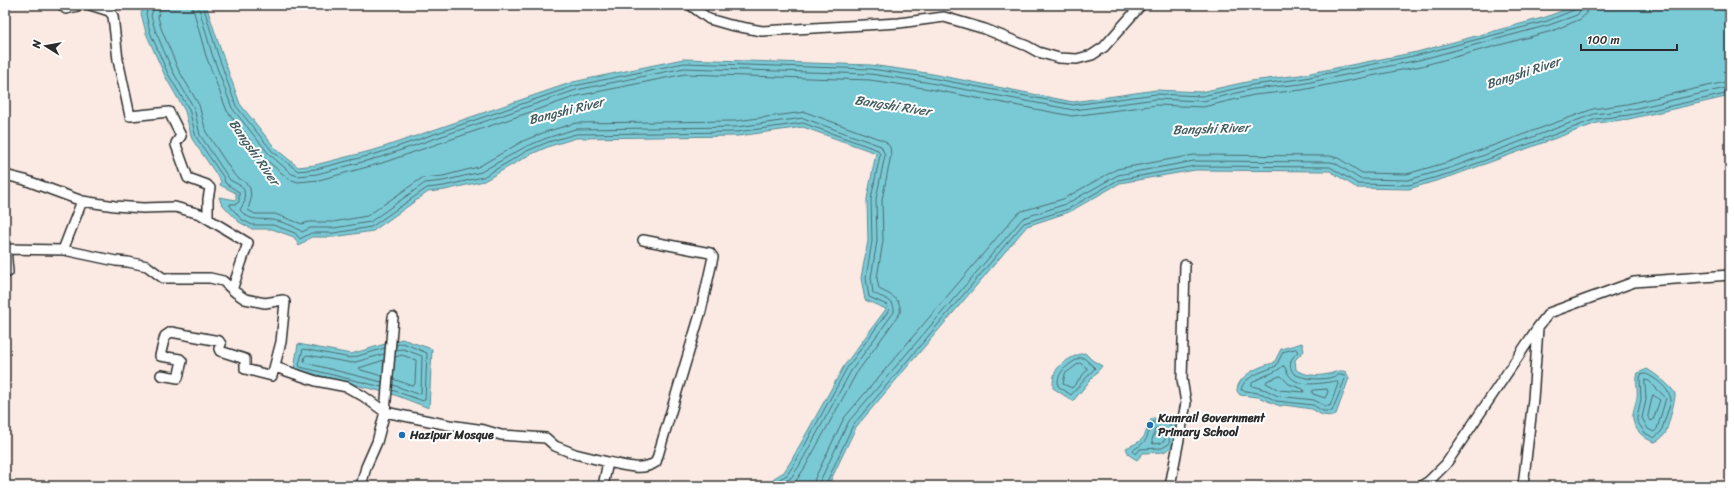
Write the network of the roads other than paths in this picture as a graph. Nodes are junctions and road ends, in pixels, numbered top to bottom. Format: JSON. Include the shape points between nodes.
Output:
{"nodes":[{"id":1,"x":62,"y":5,"type":"edge"},
{"id":2,"x":82,"y":5,"type":"edge"},
{"id":3,"x":90,"y":5,"type":"edge"},
{"id":4,"x":690,"y":5,"type":"edge"},
{"id":5,"x":1141,"y":5,"type":"edge"},
{"id":6,"x":5,"y":175,"type":"edge"},
{"id":7,"x":82,"y":201,"type":"junction"},
{"id":8,"x":208,"y":219,"type":"junction"},
{"id":9,"x":643,"y":240,"type":"dead end"},
{"id":10,"x":6,"y":249,"type":"edge"},
{"id":11,"x":62,"y":250,"type":"junction"},
{"id":12,"x":1185,"y":265,"type":"dead end"},
{"id":13,"x":5,"y":273,"type":"edge"},
{"id":14,"x":1730,"y":275,"type":"edge"},
{"id":15,"x":232,"y":290,"type":"junction"},
{"id":16,"x":394,"y":317,"type":"dead end"},
{"id":17,"x":1538,"y":327,"type":"junction"},
{"id":18,"x":275,"y":367,"type":"junction"},
{"id":19,"x":161,"y":375,"type":"dead end"},
{"id":20,"x":385,"y":412,"type":"junction"},
{"id":21,"x":608,"y":462,"type":"junction"},
{"id":22,"x":360,"y":486,"type":"edge"},
{"id":23,"x":603,"y":486,"type":"edge"},
{"id":24,"x":1170,"y":486,"type":"edge"},
{"id":25,"x":1421,"y":486,"type":"edge"},
{"id":26,"x":1523,"y":486,"type":"edge"}],
"edges":[{"from":1,"to":2,"type":"street","via":[[66,9]]},
{"from":3,"to":8,"type":"street","via":[[109,11],[113,16],[118,60],[130,116],[168,112],[181,136],[176,145],[188,178],[210,188]]},
{"from":4,"to":5,"type":"street","via":[[709,19],[762,31],[899,23],[944,17],[985,29],[1038,52],[1059,58],[1077,59],[1092,55],[1104,47]]},
{"from":6,"to":7,"type":"street"},
{"from":7,"to":8,"type":"street","via":[[143,208],[175,207]]},
{"from":7,"to":11,"type":"street"},
{"from":8,"to":15,"type":"street","via":[[248,243]]},
{"from":9,"to":21,"type":"street","via":[[710,253],[713,257],[701,311],[656,462],[650,466],[640,467]]},
{"from":10,"to":11,"type":"street"},
{"from":10,"to":13,"type":"street","via":[[8,272]]},
{"from":11,"to":15,"type":"street","via":[[147,266],[163,278],[210,278],[223,281]]},
{"from":12,"to":24,"type":"street","via":[[1182,379],[1186,403]]},
{"from":14,"to":17,"type":"street","via":[[1634,282],[1549,313]]},
{"from":15,"to":18,"type":"street","via":[[245,299],[265,303],[283,300],[285,302]]},
{"from":16,"to":20,"type":"street"},
{"from":17,"to":25,"type":"street","via":[[1446,464]]},
{"from":17,"to":26,"type":"street"},
{"from":18,"to":19,"type":"street","via":[[272,376],[246,370],[245,359],[220,351],[219,341],[171,332],[165,336],[160,356],[182,361],[178,378]]},
{"from":18,"to":20,"type":"street","via":[[316,381],[347,387]]},
{"from":20,"to":21,"type":"street","via":[[500,435],[546,438],[555,446]]},
{"from":20,"to":22,"type":"street","via":[[378,442]]},
{"from":21,"to":23,"type":"street"}]}
